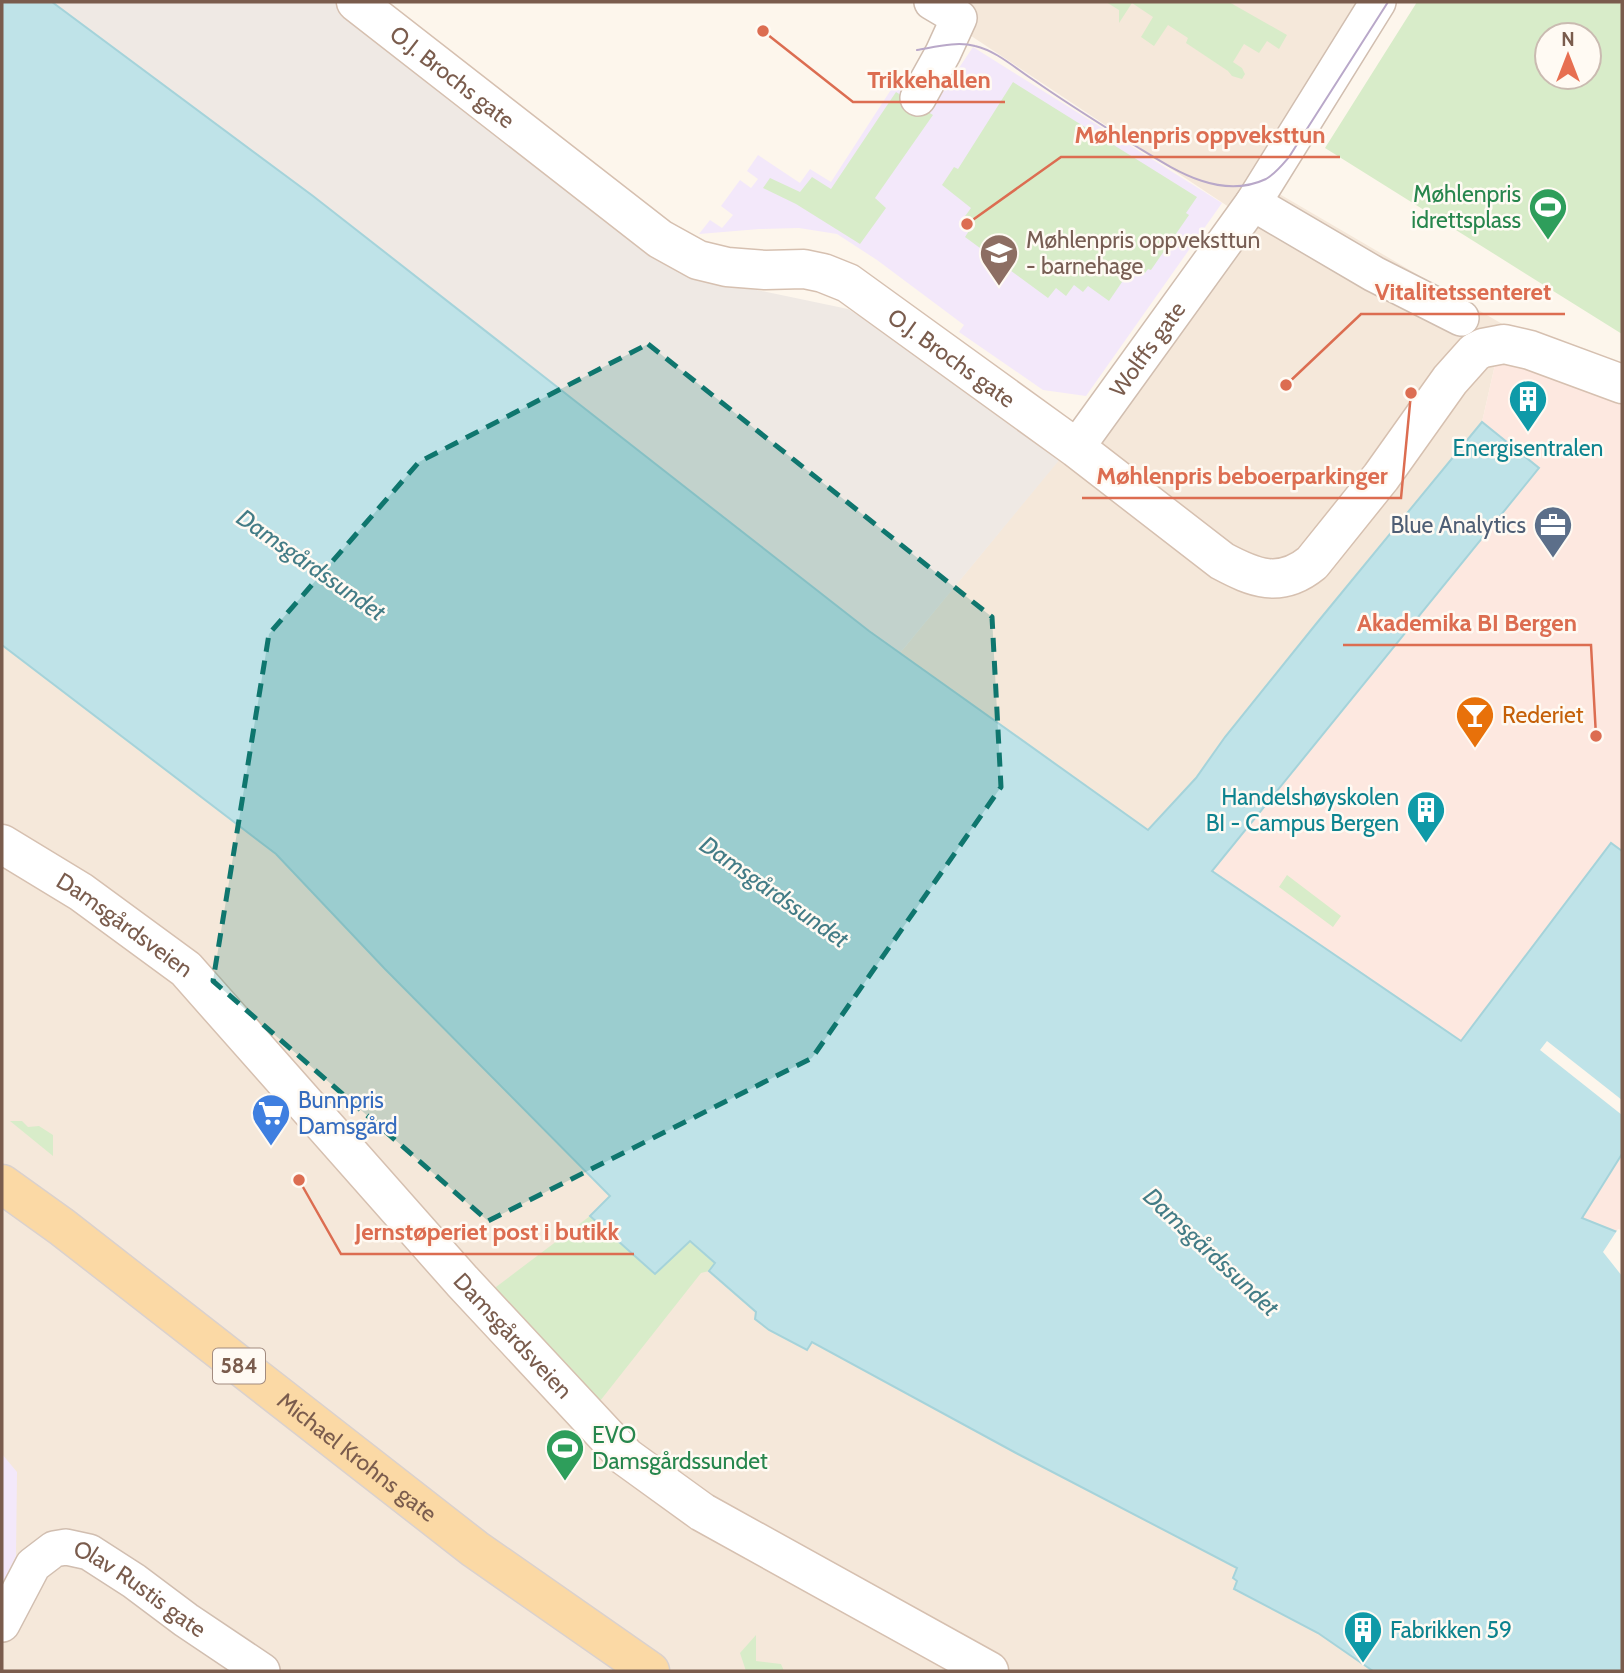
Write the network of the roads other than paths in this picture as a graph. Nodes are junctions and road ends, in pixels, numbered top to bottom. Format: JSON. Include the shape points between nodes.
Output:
{"nodes":[{"id":1,"x":356,"y":2,"type":"edge"},
{"id":2,"x":1377,"y":2,"type":"edge"},
{"id":3,"x":946,"y":10,"type":"edge"},
{"id":4,"x":918,"y":98,"type":"dead end"},
{"id":5,"x":1253,"y":203,"type":"junction"},
{"id":6,"x":1472,"y":333,"type":"junction"},
{"id":7,"x":1622,"y":384,"type":"edge"},
{"id":8,"x":1076,"y":448,"type":"junction"},
{"id":9,"x":2,"y":844,"type":"edge"},
{"id":10,"x":2,"y":1184,"type":"edge"},
{"id":11,"x":2,"y":1624,"type":"edge"},
{"id":12,"x":262,"y":1671,"type":"edge"},
{"id":13,"x":650,"y":1671,"type":"edge"},
{"id":14,"x":989,"y":1671,"type":"edge"}],
"edges":[{"from":1,"to":8,"type":"main road","name":"O.J. Brochs gate","via":[[660,239],[698,260],[727,267],[804,269],[848,283]]},
{"from":2,"to":5,"type":"street","name":"Wolffs gate"},
{"from":3,"to":4,"type":"street","via":[[943,53]]},
{"from":5,"to":6,"type":"street"},
{"from":5,"to":8,"type":"street","name":"Wolffs gate"},
{"from":6,"to":7,"type":"main road"},
{"from":6,"to":8,"type":"main road","name":"O.J. Brochs gate","via":[[1475,352],[1312,563],[1288,578],[1260,577],[1222,561]]},
{"from":9,"to":14,"type":"main road","name":"Damsgårdsveien","via":[[81,892],[186,969],[462,1281],[626,1457],[702,1512]]},
{"from":10,"to":13,"type":"main road","name":"Michael Krohns gate","number":"584","via":[[475,1549]]},
{"from":11,"to":12,"type":"street","name":"Olav Rustis gate","via":[[33,1565],[54,1549],[66,1547],[89,1552]]}]}
